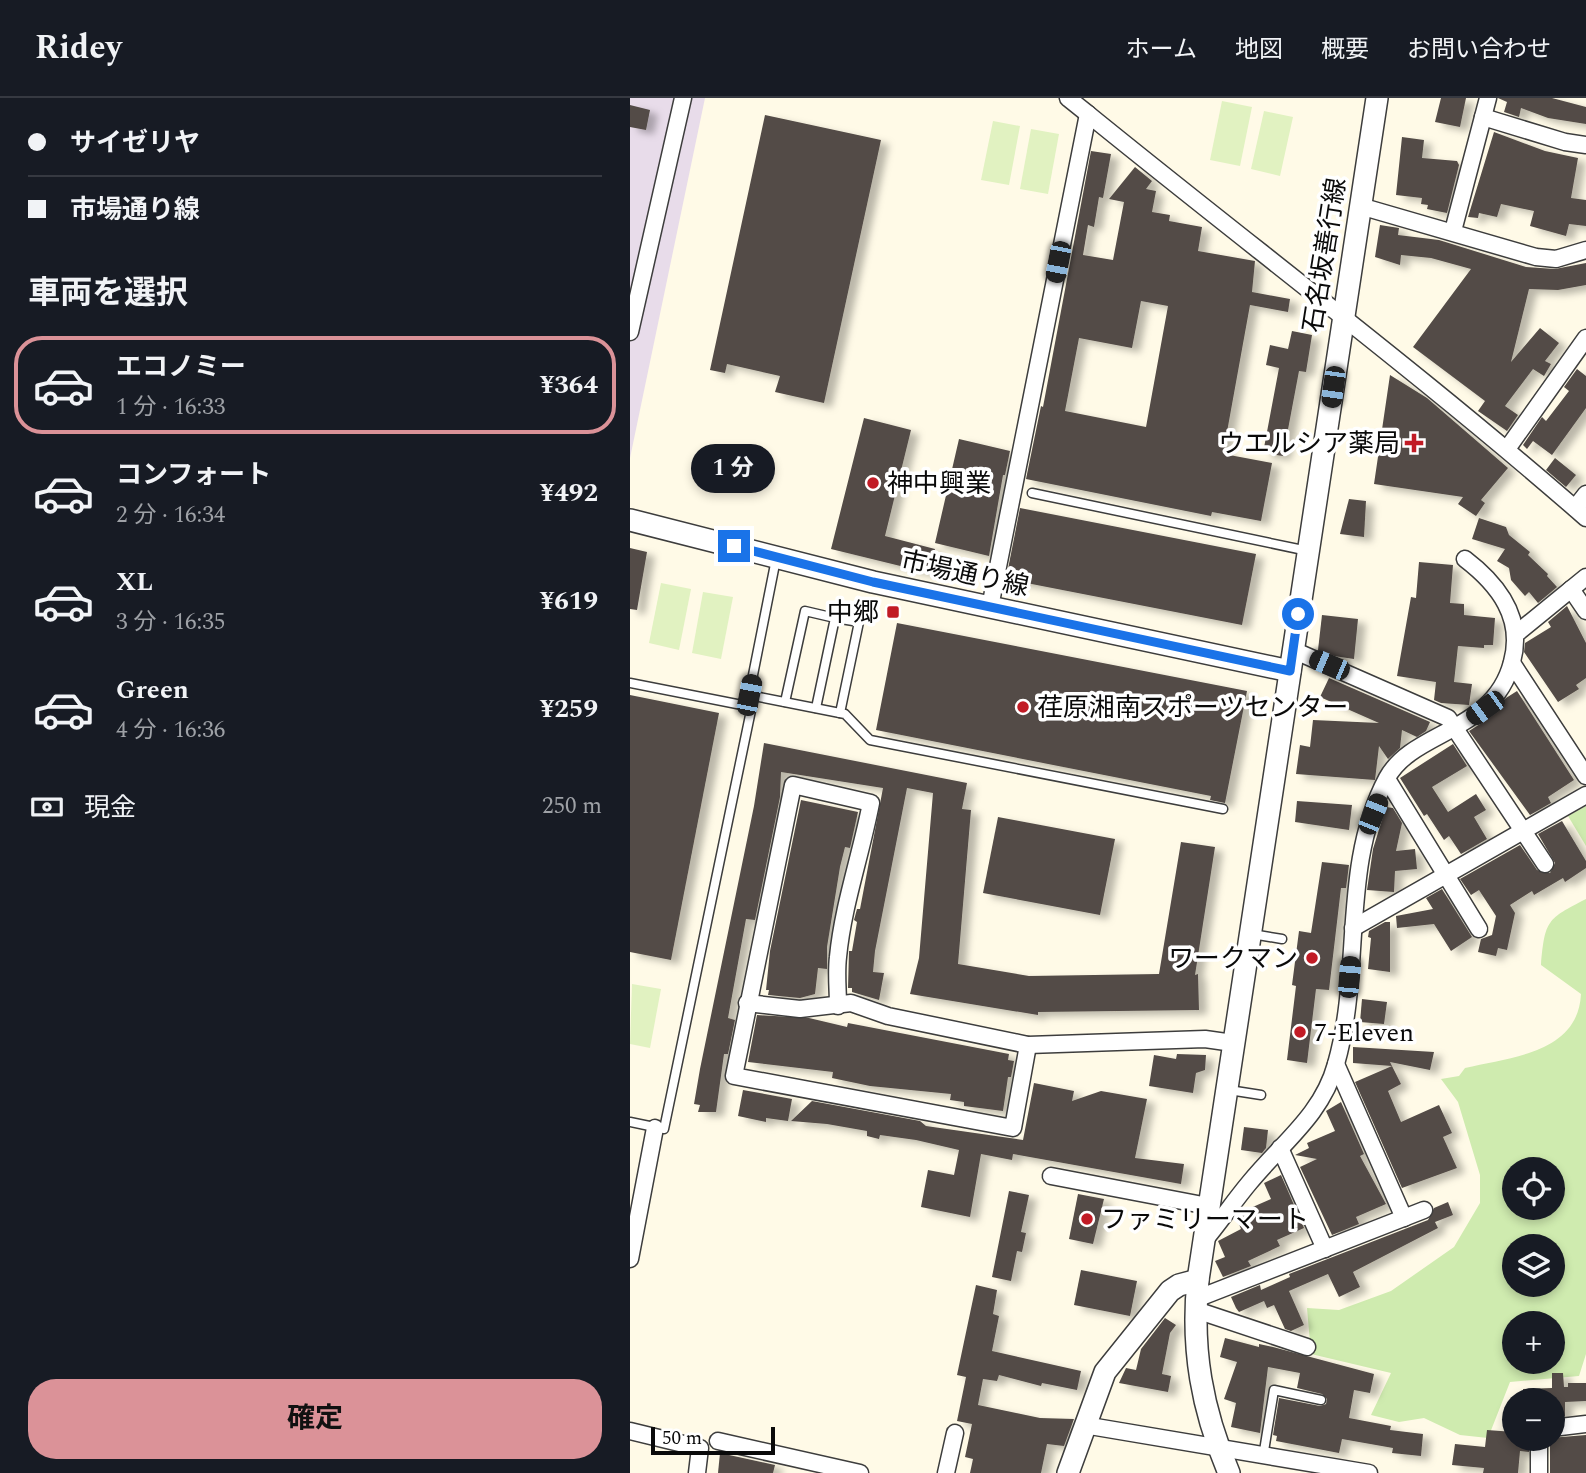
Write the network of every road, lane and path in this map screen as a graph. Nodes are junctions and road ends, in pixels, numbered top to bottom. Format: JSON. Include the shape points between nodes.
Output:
{"nodes":[{"id":1,"x":684,"y":98,"type":"edge"},
{"id":2,"x":1068,"y":98,"type":"edge"},
{"id":3,"x":1377,"y":98,"type":"edge"},
{"id":4,"x":1488,"y":98,"type":"edge"},
{"id":5,"x":1088,"y":114,"type":"junction"},
{"id":6,"x":1483,"y":117,"type":"junction"},
{"id":7,"x":1586,"y":145,"type":"edge"},
{"id":8,"x":1360,"y":206,"type":"junction"},
{"id":9,"x":1453,"y":231,"type":"junction"},
{"id":10,"x":1586,"y":250,"type":"edge"},
{"id":11,"x":1344,"y":315,"type":"junction"},
{"id":12,"x":630,"y":332,"type":"edge"},
{"id":13,"x":1586,"y":338,"type":"edge"},
{"id":14,"x":1507,"y":449,"type":"junction"},
{"id":15,"x":1032,"y":492,"type":"dead end"},
{"id":16,"x":1586,"y":494,"type":"edge"},
{"id":17,"x":1581,"y":513,"type":"edge"},
{"id":18,"x":630,"y":520,"type":"edge"},
{"id":19,"x":1308,"y":551,"type":"junction"},
{"id":20,"x":776,"y":556,"type":"junction"},
{"id":21,"x":1465,"y":559,"type":"dead end"},
{"id":22,"x":1586,"y":576,"type":"edge"},
{"id":23,"x":1571,"y":589,"type":"junction"},
{"id":24,"x":990,"y":607,"type":"junction"},
{"id":25,"x":1586,"y":611,"type":"edge"},
{"id":26,"x":835,"y":618,"type":"junction"},
{"id":27,"x":1516,"y":635,"type":"junction"},
{"id":28,"x":1291,"y":660,"type":"junction"},
{"id":29,"x":1512,"y":663,"type":"junction"},
{"id":30,"x":630,"y":683,"type":"edge"},
{"id":31,"x":754,"y":696,"type":"junction"},
{"id":32,"x":785,"y":702,"type":"junction"},
{"id":33,"x":751,"y":707,"type":"junction"},
{"id":34,"x":816,"y":708,"type":"junction"},
{"id":35,"x":840,"y":713,"type":"junction"},
{"id":36,"x":1454,"y":730,"type":"junction"},
{"id":37,"x":1586,"y":776,"type":"edge"},
{"id":38,"x":1387,"y":779,"type":"junction"},
{"id":39,"x":1586,"y":795,"type":"edge"},
{"id":40,"x":1223,"y":809,"type":"dead end"},
{"id":41,"x":1523,"y":831,"type":"junction"},
{"id":42,"x":1545,"y":864,"type":"dead end"},
{"id":43,"x":1448,"y":874,"type":"junction"},
{"id":44,"x":1353,"y":928,"type":"junction"},
{"id":45,"x":1479,"y":929,"type":"dead end"},
{"id":46,"x":1249,"y":934,"type":"junction"},
{"id":47,"x":1282,"y":939,"type":"dead end"},
{"id":48,"x":747,"y":1003,"type":"junction"},
{"id":49,"x":838,"y":1006,"type":"junction"},
{"id":50,"x":1233,"y":1043,"type":"junction"},
{"id":51,"x":1028,"y":1045,"type":"junction"},
{"id":52,"x":1336,"y":1064,"type":"junction"},
{"id":53,"x":1226,"y":1090,"type":"junction"},
{"id":54,"x":1261,"y":1095,"type":"dead end"},
{"id":55,"x":630,"y":1122,"type":"edge"},
{"id":56,"x":655,"y":1128,"type":"junction"},
{"id":57,"x":1280,"y":1148,"type":"junction"},
{"id":58,"x":1051,"y":1176,"type":"dead end"},
{"id":59,"x":1208,"y":1206,"type":"junction"},
{"id":60,"x":1424,"y":1210,"type":"dead end"},
{"id":61,"x":1404,"y":1218,"type":"junction"},
{"id":62,"x":1203,"y":1243,"type":"junction"},
{"id":63,"x":1325,"y":1249,"type":"junction"},
{"id":64,"x":630,"y":1259,"type":"edge"},
{"id":65,"x":1197,"y":1297,"type":"junction"},
{"id":66,"x":1307,"y":1347,"type":"dead end"},
{"id":67,"x":1321,"y":1400,"type":"dead end"},
{"id":68,"x":1586,"y":1424,"type":"edge"},
{"id":69,"x":1084,"y":1425,"type":"junction"},
{"id":70,"x":1565,"y":1426,"type":"edge"},
{"id":71,"x":630,"y":1431,"type":"edge"},
{"id":72,"x":955,"y":1433,"type":"dead end"},
{"id":73,"x":718,"y":1441,"type":"dead end"},
{"id":74,"x":1219,"y":1449,"type":"junction"},
{"id":75,"x":1539,"y":1451,"type":"edge"},
{"id":76,"x":1263,"y":1457,"type":"junction"},
{"id":77,"x":798,"y":1466,"type":"edge"},
{"id":78,"x":696,"y":1473,"type":"edge"},
{"id":79,"x":860,"y":1473,"type":"edge"},
{"id":80,"x":946,"y":1473,"type":"edge"},
{"id":81,"x":1068,"y":1473,"type":"edge"},
{"id":82,"x":1229,"y":1473,"type":"edge"},
{"id":83,"x":1369,"y":1473,"type":"edge"},
{"id":84,"x":1539,"y":1473,"type":"edge"}],
"edges":[{"from":1,"to":12,"type":"street"},
{"from":2,"to":5,"type":"street"},
{"from":3,"to":8,"type":"street","name":"石名坂善行線"},
{"from":4,"to":6,"type":"street"},
{"from":5,"to":11,"type":"street","via":[[1223,225]]},
{"from":5,"to":24,"type":"street"},
{"from":6,"to":7,"type":"street"},
{"from":6,"to":9,"type":"street"},
{"from":8,"to":9,"type":"street"},
{"from":8,"to":11,"type":"street","name":"石名坂善行線"},
{"from":9,"to":10,"type":"street","via":[[1536,257],[1556,259]]},
{"from":11,"to":14,"type":"street"},
{"from":11,"to":19,"type":"street","name":"石名坂善行線"},
{"from":13,"to":14,"type":"street"},
{"from":14,"to":17,"type":"street"},
{"from":15,"to":19,"type":"lane"},
{"from":16,"to":17,"type":"street"},
{"from":18,"to":20,"type":"street","name":"市場通り線"},
{"from":19,"to":28,"type":"street","name":"石名坂善行線"},
{"from":20,"to":24,"type":"street","name":"市場通り線"},
{"from":20,"to":31,"type":"lane","via":[[749,695]]},
{"from":21,"to":27,"type":"street","via":[[1502,593]]},
{"from":22,"to":23,"type":"street"},
{"from":23,"to":25,"type":"street"},
{"from":23,"to":27,"type":"street"},
{"from":24,"to":28,"type":"street","name":"市場通り線"},
{"from":26,"to":32,"type":"lane","via":[[805,611]]},
{"from":26,"to":34,"type":"lane"},
{"from":26,"to":35,"type":"lane","via":[[859,622]]},
{"from":27,"to":29,"type":"street"},
{"from":28,"to":36,"type":"street","via":[[1448,718]]},
{"from":28,"to":46,"type":"street","name":"石名坂善行線"},
{"from":29,"to":36,"type":"street","via":[[1502,688],[1485,708]]},
{"from":29,"to":37,"type":"street"},
{"from":30,"to":33,"type":"lane"},
{"from":31,"to":32,"type":"lane"},
{"from":31,"to":33,"type":"lane"},
{"from":32,"to":34,"type":"lane"},
{"from":33,"to":56,"type":"lane","via":[[664,1129]]},
{"from":34,"to":35,"type":"lane"},
{"from":35,"to":40,"type":"lane","via":[[870,740]]},
{"from":36,"to":38,"type":"street","via":[[1403,760]]},
{"from":36,"to":41,"type":"street"},
{"from":38,"to":43,"type":"street"},
{"from":38,"to":44,"type":"street","via":[[1363,849]]},
{"from":39,"to":41,"type":"street"},
{"from":41,"to":42,"type":"street"},
{"from":41,"to":43,"type":"street"},
{"from":43,"to":44,"type":"street"},
{"from":43,"to":45,"type":"street"},
{"from":44,"to":52,"type":"street"},
{"from":46,"to":47,"type":"lane"},
{"from":46,"to":50,"type":"street","name":"石名坂善行線"},
{"from":48,"to":49,"type":"street","via":[[800,1009]]},
{"from":48,"to":49,"type":"street","via":[[793,785],[871,803],[837,958]]},
{"from":48,"to":51,"type":"street","via":[[734,1076],[1013,1128]]},
{"from":49,"to":51,"type":"street","via":[[851,1003],[888,1016]]},
{"from":50,"to":51,"type":"street","via":[[1205,1039]]},
{"from":50,"to":53,"type":"street","name":"石名坂善行線"},
{"from":52,"to":57,"type":"street","via":[[1312,1116]]},
{"from":52,"to":61,"type":"street"},
{"from":53,"to":54,"type":"lane"},
{"from":53,"to":59,"type":"street","name":"石名坂善行線"},
{"from":55,"to":56,"type":"lane"},
{"from":56,"to":64,"type":"street"},
{"from":57,"to":62,"type":"street"},
{"from":57,"to":63,"type":"street"},
{"from":58,"to":59,"type":"street"},
{"from":59,"to":62,"type":"street","name":"石名坂善行線"},
{"from":60,"to":61,"type":"street"},
{"from":61,"to":63,"type":"street"},
{"from":62,"to":65,"type":"street","name":"石名坂善行線"},
{"from":63,"to":65,"type":"street"},
{"from":65,"to":66,"type":"street"},
{"from":65,"to":69,"type":"street","via":[[1179,1285],[1170,1292],[1110,1365]]},
{"from":65,"to":74,"type":"street","name":"石名坂善行線","via":[[1198,1379]]},
{"from":67,"to":76,"type":"lane","via":[[1273,1390]]},
{"from":68,"to":70,"type":"street"},
{"from":69,"to":74,"type":"street"},
{"from":69,"to":81,"type":"street"},
{"from":71,"to":78,"type":"street","via":[[701,1448]]},
{"from":72,"to":80,"type":"street"},
{"from":73,"to":77,"type":"street"},
{"from":74,"to":76,"type":"street"},
{"from":74,"to":82,"type":"street","name":"石名坂善行線"},
{"from":75,"to":84,"type":"street"},
{"from":76,"to":83,"type":"street"},
{"from":77,"to":79,"type":"street"}]}
